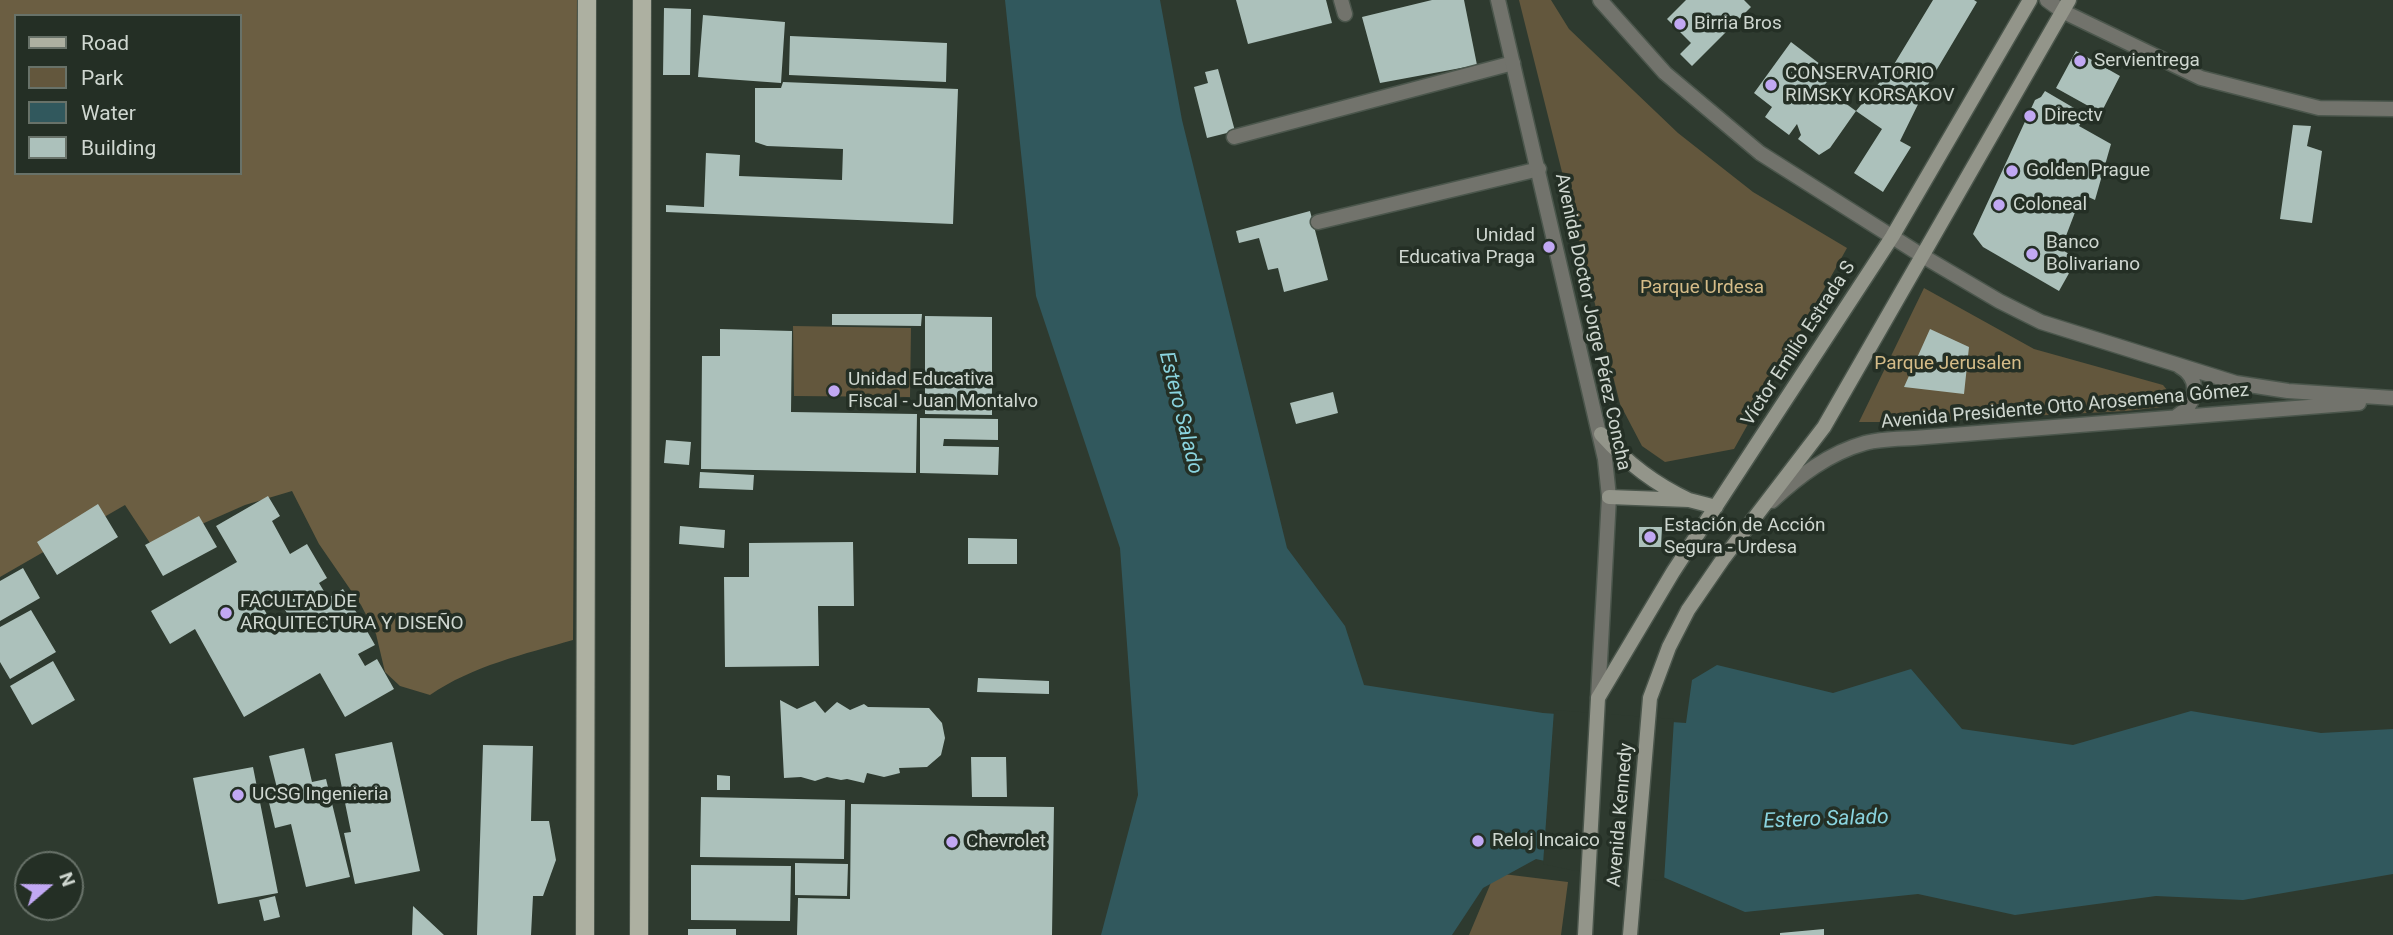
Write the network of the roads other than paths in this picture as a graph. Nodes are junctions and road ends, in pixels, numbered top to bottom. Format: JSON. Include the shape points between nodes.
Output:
{"nodes":[{"id":1,"x":587,"y":0,"type":"edge"},
{"id":2,"x":642,"y":0,"type":"edge"},
{"id":3,"x":1498,"y":0,"type":"edge"},
{"id":4,"x":1600,"y":0,"type":"edge"},
{"id":5,"x":2030,"y":0,"type":"edge"},
{"id":6,"x":2047,"y":0,"type":"edge"},
{"id":7,"x":2066,"y":6,"type":"edge"},
{"id":8,"x":1513,"y":63,"type":"junction"},
{"id":9,"x":2393,"y":109,"type":"edge"},
{"id":10,"x":1234,"y":137,"type":"dead end"},
{"id":11,"x":1539,"y":169,"type":"junction"},
{"id":12,"x":1318,"y":222,"type":"dead end"},
{"id":13,"x":1892,"y":237,"type":"junction"},
{"id":14,"x":1921,"y":255,"type":"junction"},
{"id":15,"x":2175,"y":363,"type":"junction"},
{"id":16,"x":2393,"y":399,"type":"edge"},
{"id":17,"x":2166,"y":418,"type":"junction"},
{"id":18,"x":1601,"y":434,"type":"junction"},
{"id":19,"x":1609,"y":497,"type":"junction"},
{"id":20,"x":1689,"y":500,"type":"junction"},
{"id":21,"x":1716,"y":507,"type":"junction"},
{"id":22,"x":1761,"y":512,"type":"junction"},
{"id":23,"x":1598,"y":702,"type":"junction"},
{"id":24,"x":585,"y":935,"type":"edge"},
{"id":25,"x":639,"y":935,"type":"edge"},
{"id":26,"x":1585,"y":935,"type":"edge"},
{"id":27,"x":1630,"y":935,"type":"edge"}],
"edges":[{"from":1,"to":24,"type":"main road"},
{"from":2,"to":25,"type":"main road"},
{"from":3,"to":8,"type":"street","name":"Avenida Doctor Jorge Pérez Concha"},
{"from":4,"to":13,"type":"street","via":[[1665,73],[1759,153]]},
{"from":5,"to":13,"type":"main road","name":"Víctor Emilio Estrada S"},
{"from":6,"to":7,"type":"street"},
{"from":7,"to":9,"type":"street","via":[[2201,78],[2319,108]]},
{"from":7,"to":14,"type":"main road"},
{"from":8,"to":10,"type":"street"},
{"from":8,"to":11,"type":"street","name":"Avenida Doctor Jorge Pérez Concha"},
{"from":11,"to":12,"type":"street"},
{"from":11,"to":18,"type":"street","name":"Avenida Doctor Jorge Pérez Concha"},
{"from":13,"to":14,"type":"street"},
{"from":13,"to":21,"type":"main road","name":"Víctor Emilio Estrada S"},
{"from":14,"to":15,"type":"street","name":"Avenida Presidente Otto Arosemena Gómez","via":[[2041,322]]},
{"from":14,"to":22,"type":"main road","via":[[1824,427]]},
{"from":15,"to":16,"type":"street","name":"Avenida Presidente Otto Arosemena Gómez","via":[[2236,383]]},
{"from":15,"to":17,"type":"street","via":[[2194,382],[2195,395],[2179,416]]},
{"from":16,"to":17,"type":"street","name":"Avenida Presidente Otto Arosemena Gómez"},
{"from":17,"to":22,"type":"street","name":"Avenida Presidente Otto Arosemena Gómez","via":[[1865,443],[1828,458],[1795,480]]},
{"from":18,"to":19,"type":"street","name":"Avenida Doctor Jorge Pérez Concha"},
{"from":18,"to":20,"type":"main road","via":[[1640,472]]},
{"from":19,"to":20,"type":"main road"},
{"from":19,"to":23,"type":"street","name":"Avenida Doctor Jorge Pérez Concha"},
{"from":20,"to":21,"type":"main road"},
{"from":21,"to":23,"type":"main road","name":"Víctor Emilio Estrada S"},
{"from":22,"to":27,"type":"main road","name":"Avenida Kennedy","via":[[1688,610],[1650,698]]},
{"from":23,"to":26,"type":"main road","name":"Avenida Kennedy"}]}
